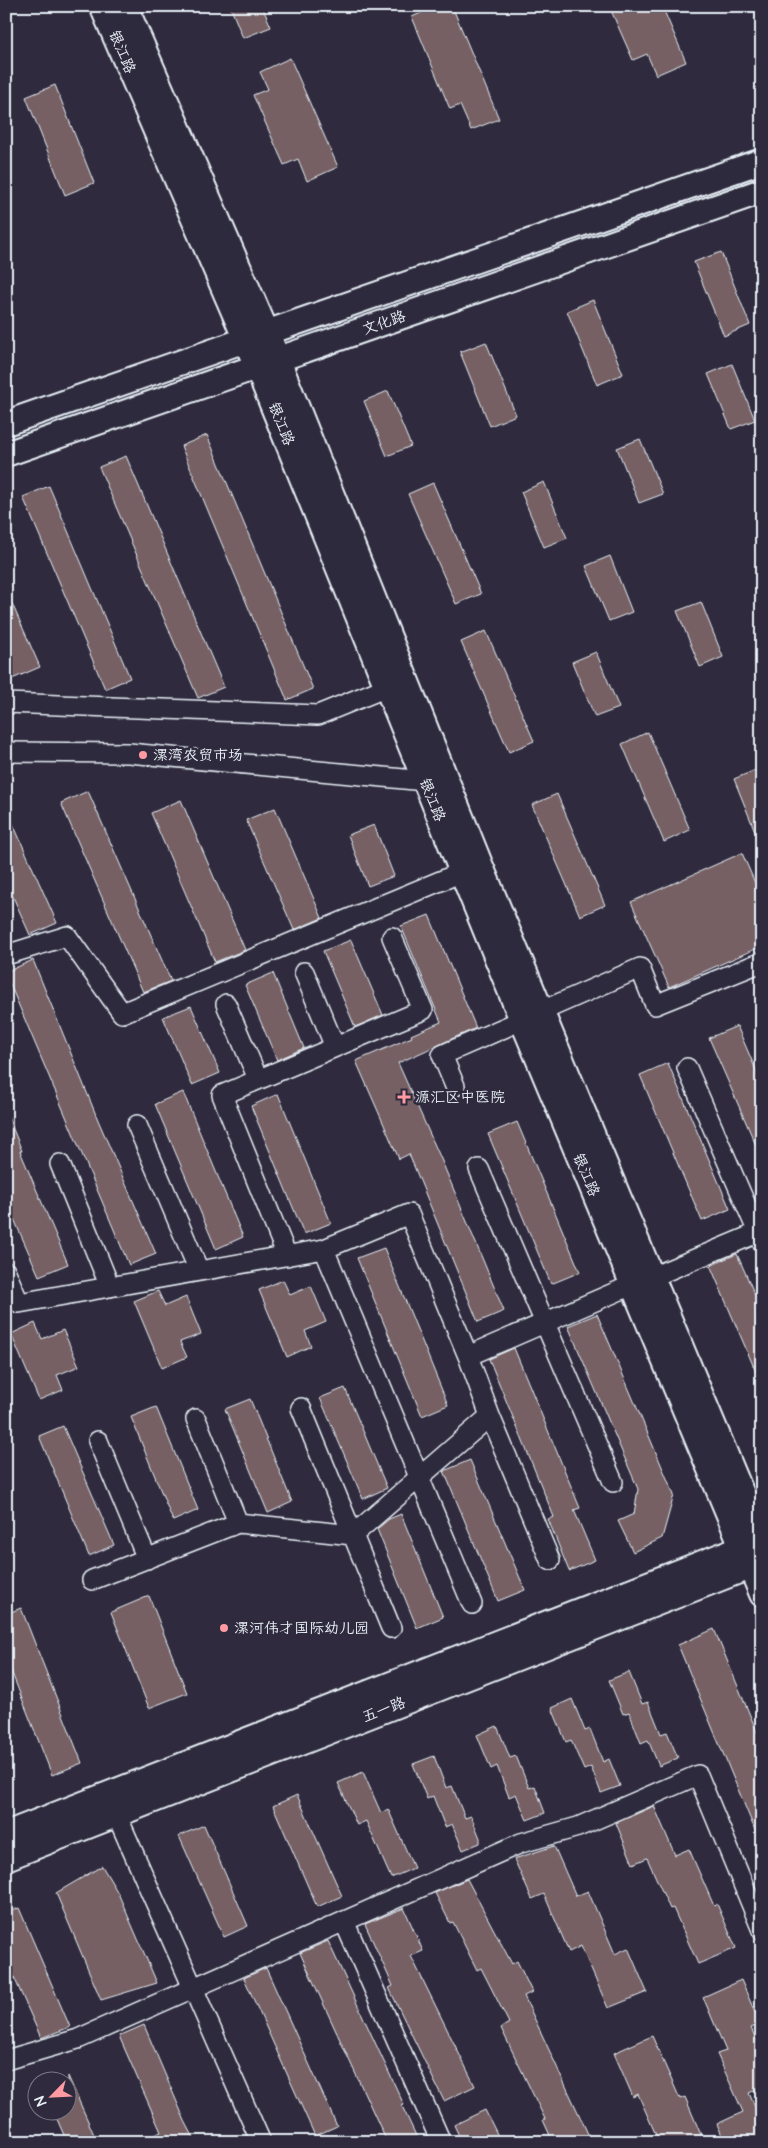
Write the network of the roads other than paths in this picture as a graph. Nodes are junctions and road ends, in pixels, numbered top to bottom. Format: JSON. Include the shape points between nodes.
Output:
{"nodes":[{"id":1,"x":102,"y":6,"type":"edge"},
{"id":2,"x":125,"y":6,"type":"edge"},
{"id":3,"x":762,"y":161,"type":"edge"},
{"id":4,"x":762,"y":191,"type":"edge"},
{"id":5,"x":257,"y":337,"type":"junction"},
{"id":6,"x":268,"y":364,"type":"junction"},
{"id":7,"x":6,"y":423,"type":"edge"},
{"id":8,"x":6,"y":454,"type":"edge"},
{"id":9,"x":397,"y":683,"type":"junction"},
{"id":10,"x":6,"y":703,"type":"edge"},
{"id":11,"x":6,"y":752,"type":"edge"},
{"id":12,"x":425,"y":781,"type":"junction"},
{"id":13,"x":471,"y":868,"type":"junction"},
{"id":14,"x":392,"y":937,"type":"dead end"},
{"id":15,"x":6,"y":955,"type":"edge"},
{"id":16,"x":762,"y":962,"type":"edge"},
{"id":17,"x":304,"y":972,"type":"dead end"},
{"id":18,"x":226,"y":1004,"type":"dead end"},
{"id":19,"x":532,"y":1016,"type":"junction"},
{"id":20,"x":335,"y":1047,"type":"junction"},
{"id":21,"x":687,"y":1068,"type":"dead end"},
{"id":22,"x":258,"y":1080,"type":"junction"},
{"id":23,"x":455,"y":1086,"type":"dead end"},
{"id":24,"x":137,"y":1125,"type":"dead end"},
{"id":25,"x":60,"y":1164,"type":"dead end"},
{"id":26,"x":479,"y":1169,"type":"dead end"},
{"id":27,"x":760,"y":1235,"type":"edge"},
{"id":28,"x":324,"y":1249,"type":"junction"},
{"id":29,"x":287,"y":1256,"type":"junction"},
{"id":30,"x":199,"y":1271,"type":"junction"},
{"id":31,"x":6,"y":1272,"type":"edge"},
{"id":32,"x":642,"y":1281,"type":"junction"},
{"id":33,"x":110,"y":1287,"type":"junction"},
{"id":34,"x":545,"y":1323,"type":"junction"},
{"id":35,"x":468,"y":1356,"type":"junction"},
{"id":36,"x":301,"y":1408,"type":"dead end"},
{"id":37,"x":490,"y":1416,"type":"junction"},
{"id":38,"x":196,"y":1419,"type":"dead end"},
{"id":39,"x":98,"y":1441,"type":"dead end"},
{"id":40,"x":420,"y":1477,"type":"junction"},
{"id":41,"x":612,"y":1482,"type":"dead end"},
{"id":42,"x":238,"y":1523,"type":"junction"},
{"id":43,"x":353,"y":1534,"type":"junction"},
{"id":44,"x":756,"y":1549,"type":"edge"},
{"id":45,"x":147,"y":1559,"type":"junction"},
{"id":46,"x":550,"y":1560,"type":"dead end"},
{"id":47,"x":92,"y":1580,"type":"dead end"},
{"id":48,"x":762,"y":1594,"type":"edge"},
{"id":49,"x":472,"y":1604,"type":"dead end"},
{"id":50,"x":391,"y":1628,"type":"dead end"},
{"id":51,"x":112,"y":1804,"type":"junction"},
{"id":52,"x":6,"y":1834,"type":"edge"},
{"id":53,"x":6,"y":1858,"type":"edge"},
{"id":54,"x":344,"y":1921,"type":"junction"},
{"id":55,"x":762,"y":1930,"type":"edge"},
{"id":56,"x":193,"y":1987,"type":"junction"},
{"id":57,"x":6,"y":2060,"type":"edge"},
{"id":58,"x":261,"y":2142,"type":"edge"},
{"id":59,"x":441,"y":2142,"type":"edge"}],
"edges":[{"from":1,"to":5,"type":"street","name":"银江路"},
{"from":2,"to":5,"type":"street","name":"银江路"},
{"from":3,"to":5,"type":"street","name":"文化路"},
{"from":4,"to":6,"type":"street","name":"文化路"},
{"from":5,"to":6,"type":"street","name":"银江路"},
{"from":5,"to":7,"type":"street","name":"文化路"},
{"from":6,"to":8,"type":"street","name":"文化路"},
{"from":6,"to":9,"type":"street","name":"银江路"},
{"from":9,"to":10,"type":"street","via":[[318,714]]},
{"from":9,"to":12,"type":"street","name":"银江路"},
{"from":9,"to":13,"type":"street","name":"银江路"},
{"from":11,"to":12,"type":"street","via":[[129,753]]},
{"from":12,"to":13,"type":"street","name":"银江路"},
{"from":13,"to":15,"type":"street","via":[[122,1013],[68,936]]},
{"from":13,"to":19,"type":"street","name":"银江路"},
{"from":14,"to":20,"type":"street","via":[[423,1010]]},
{"from":16,"to":19,"type":"street","via":[[655,1006],[640,968]]},
{"from":17,"to":20,"type":"street"},
{"from":18,"to":22,"type":"street"},
{"from":19,"to":23,"type":"street","via":[[442,1055]]},
{"from":19,"to":32,"type":"street","name":"银江路"},
{"from":20,"to":22,"type":"street"},
{"from":21,"to":27,"type":"street"},
{"from":22,"to":29,"type":"street","via":[[222,1095]]},
{"from":24,"to":30,"type":"street"},
{"from":25,"to":33,"type":"street"},
{"from":26,"to":34,"type":"street"},
{"from":27,"to":32,"type":"street"},
{"from":28,"to":29,"type":"street"},
{"from":28,"to":35,"type":"street","via":[[409,1214]]},
{"from":28,"to":40,"type":"street"},
{"from":29,"to":30,"type":"street"},
{"from":30,"to":33,"type":"street"},
{"from":31,"to":33,"type":"street","via":[[19,1303]]},
{"from":32,"to":34,"type":"street"},
{"from":32,"to":44,"type":"street","name":"银江路"},
{"from":34,"to":35,"type":"street"},
{"from":34,"to":41,"type":"street"},
{"from":35,"to":37,"type":"street"},
{"from":36,"to":43,"type":"street"},
{"from":37,"to":40,"type":"street"},
{"from":37,"to":46,"type":"street"},
{"from":38,"to":42,"type":"street"},
{"from":39,"to":45,"type":"street"},
{"from":40,"to":43,"type":"street"},
{"from":40,"to":49,"type":"street"},
{"from":42,"to":43,"type":"street"},
{"from":42,"to":45,"type":"street"},
{"from":43,"to":50,"type":"street"},
{"from":44,"to":48,"type":"street","name":"银江路"},
{"from":44,"to":51,"type":"street","name":"五一路"},
{"from":45,"to":47,"type":"street"},
{"from":51,"to":52,"type":"street","name":"五一路"},
{"from":51,"to":53,"type":"street","name":"五一路"},
{"from":51,"to":56,"type":"street"},
{"from":54,"to":55,"type":"street","via":[[521,1843],[578,1827],[698,1775]]},
{"from":54,"to":56,"type":"street"},
{"from":54,"to":59,"type":"street"},
{"from":56,"to":57,"type":"street","via":[[78,2039]]},
{"from":56,"to":58,"type":"street"}]}
